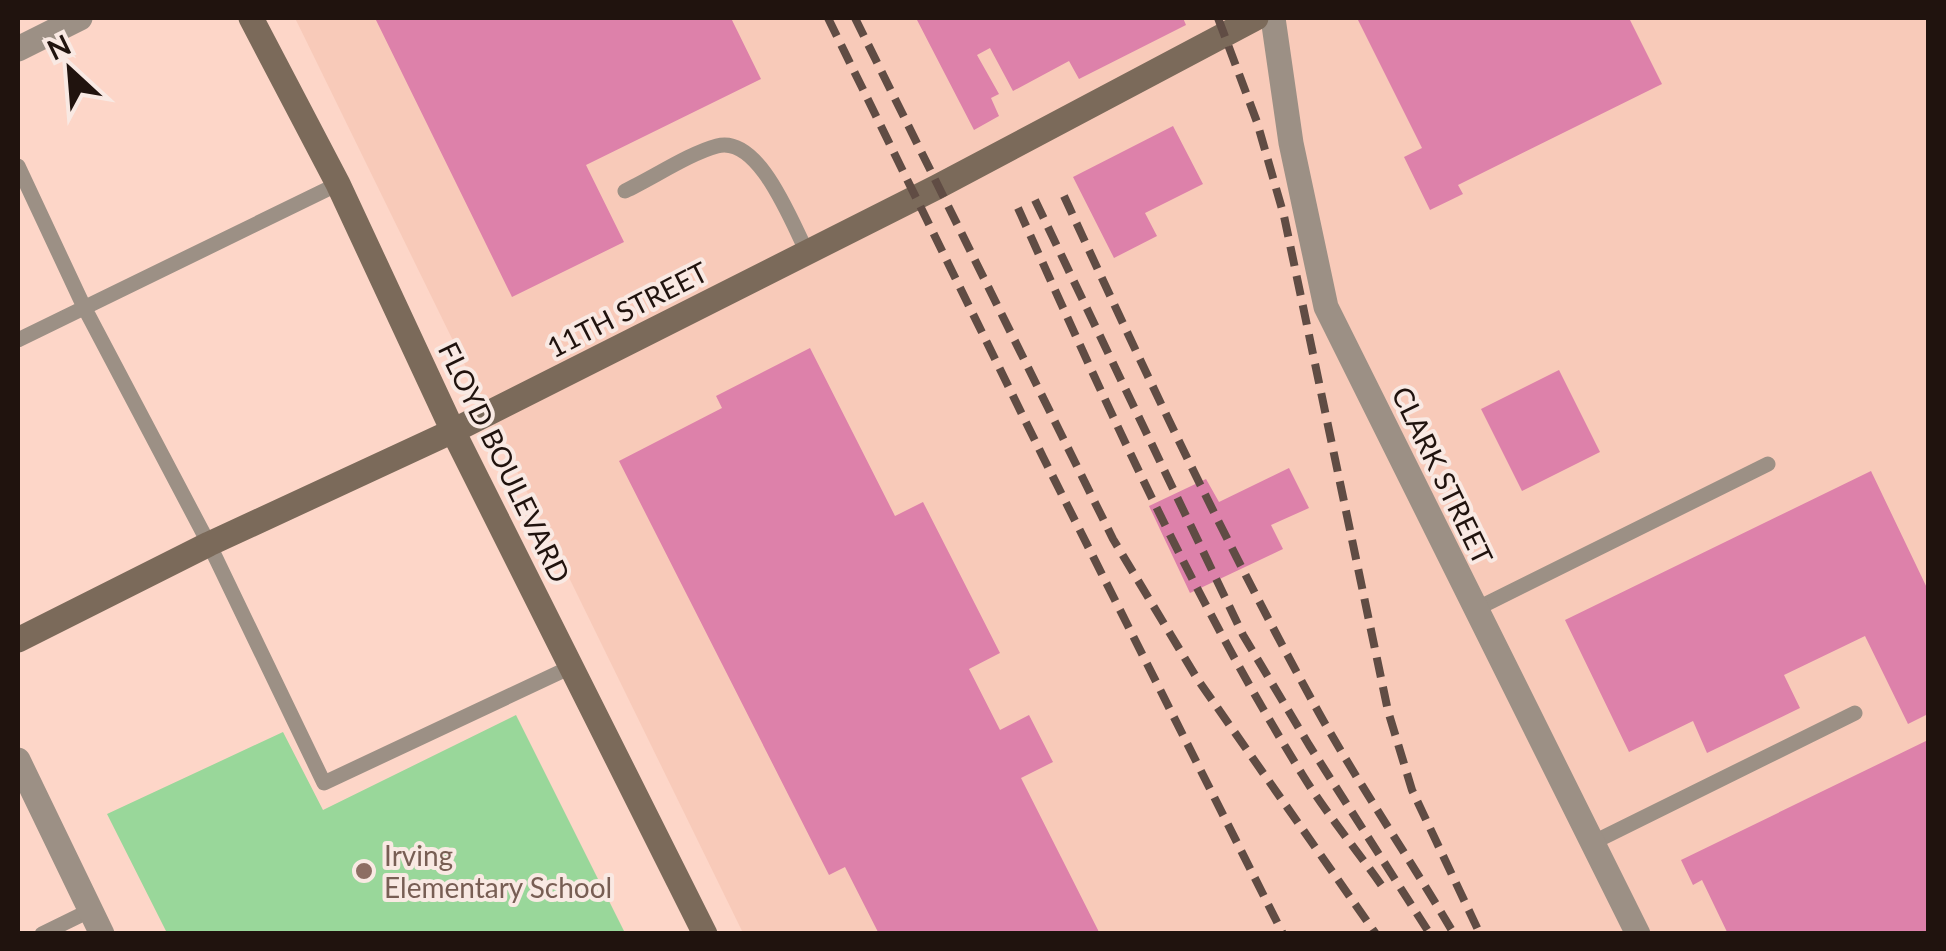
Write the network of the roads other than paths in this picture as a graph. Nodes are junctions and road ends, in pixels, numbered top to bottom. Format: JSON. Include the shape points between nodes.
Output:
{"nodes":[{"id":1,"x":80,"y":18,"type":"edge"},
{"id":2,"x":251,"y":18,"type":"edge"},
{"id":3,"x":1256,"y":18,"type":"edge"},
{"id":4,"x":1273,"y":18,"type":"edge"},
{"id":5,"x":18,"y":49,"type":"edge"},
{"id":6,"x":18,"y":166,"type":"edge"},
{"id":7,"x":338,"y":184,"type":"junction"},
{"id":8,"x":625,"y":192,"type":"dead end"},
{"id":9,"x":807,"y":252,"type":"junction"},
{"id":10,"x":84,"y":308,"type":"junction"},
{"id":11,"x":18,"y":340,"type":"edge"},
{"id":12,"x":453,"y":431,"type":"junction"},
{"id":13,"x":1768,"y":464,"type":"dead end"},
{"id":14,"x":209,"y":544,"type":"junction"},
{"id":15,"x":1476,"y":609,"type":"junction"},
{"id":16,"x":18,"y":640,"type":"edge"},
{"id":17,"x":573,"y":666,"type":"junction"},
{"id":18,"x":1855,"y":712,"type":"dead end"},
{"id":19,"x":18,"y":760,"type":"edge"},
{"id":20,"x":1592,"y":843,"type":"junction"},
{"id":21,"x":91,"y":910,"type":"junction"},
{"id":22,"x":42,"y":934,"type":"edge"},
{"id":23,"x":102,"y":934,"type":"edge"},
{"id":24,"x":705,"y":934,"type":"edge"},
{"id":25,"x":1638,"y":934,"type":"edge"}],
"edges":[{"from":1,"to":5,"type":"street"},
{"from":2,"to":7,"type":"main road","name":"FLOYD BOULEVARD"},
{"from":3,"to":9,"type":"main road","name":"11TH STREET"},
{"from":4,"to":15,"type":"street","name":"CLARK STREET","via":[[1326,308]]},
{"from":6,"to":10,"type":"lane"},
{"from":7,"to":10,"type":"lane"},
{"from":7,"to":12,"type":"main road","name":"FLOYD BOULEVARD"},
{"from":8,"to":9,"type":"lane","via":[[717,146],[736,145],[762,168]]},
{"from":9,"to":12,"type":"main road","name":"11TH STREET"},
{"from":10,"to":11,"type":"lane"},
{"from":10,"to":14,"type":"lane"},
{"from":12,"to":14,"type":"main road","name":"11TH STREET"},
{"from":12,"to":17,"type":"main road","name":"FLOYD BOULEVARD"},
{"from":13,"to":15,"type":"lane"},
{"from":14,"to":16,"type":"main road","name":"11TH STREET"},
{"from":14,"to":17,"type":"lane","via":[[324,782]]},
{"from":15,"to":20,"type":"street","name":"CLARK STREET"},
{"from":17,"to":24,"type":"main road","name":"FLOYD BOULEVARD"},
{"from":18,"to":20,"type":"lane"},
{"from":19,"to":21,"type":"street"},
{"from":20,"to":25,"type":"street","name":"CLARK STREET"},
{"from":21,"to":22,"type":"lane"},
{"from":21,"to":23,"type":"street"}]}
